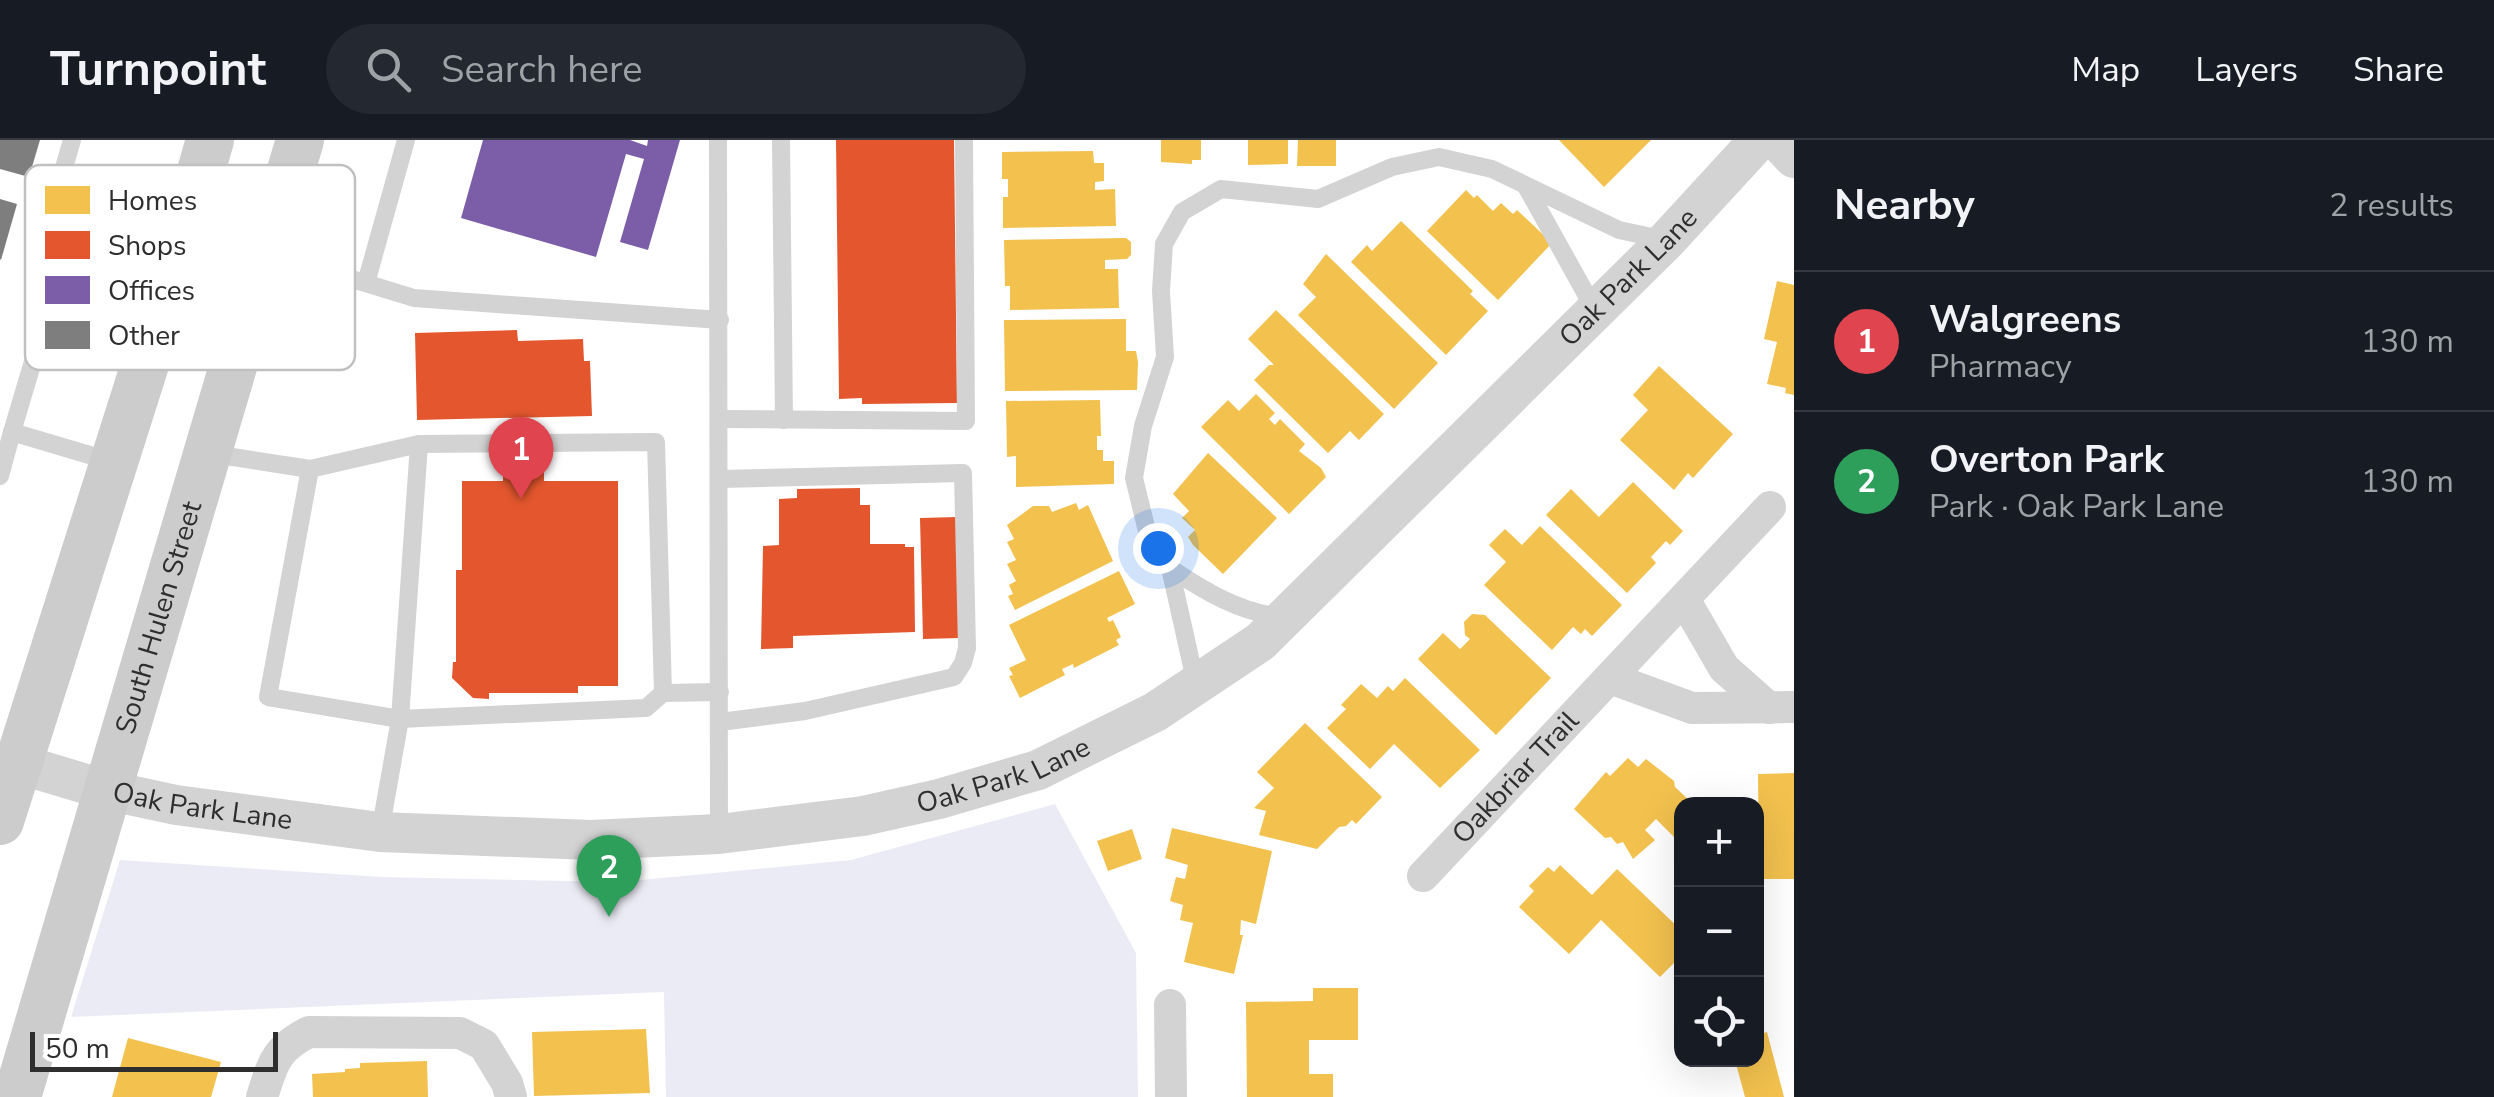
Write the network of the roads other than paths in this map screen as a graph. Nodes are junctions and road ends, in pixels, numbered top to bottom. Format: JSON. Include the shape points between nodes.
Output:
{"nodes":[{"id":1,"x":72,"y":140,"type":"edge"},
{"id":2,"x":210,"y":140,"type":"edge"},
{"id":3,"x":300,"y":140,"type":"edge"},
{"id":4,"x":406,"y":140,"type":"edge"},
{"id":5,"x":718,"y":140,"type":"edge"},
{"id":6,"x":781,"y":140,"type":"edge"},
{"id":7,"x":964,"y":140,"type":"edge"},
{"id":8,"x":1759,"y":140,"type":"edge"},
{"id":9,"x":1777,"y":140,"type":"edge"},
{"id":10,"x":1794,"y":158,"type":"edge"},
{"id":11,"x":65,"y":165,"type":"edge"},
{"id":12,"x":203,"y":165,"type":"edge"},
{"id":13,"x":293,"y":165,"type":"edge"},
{"id":14,"x":1526,"y":187,"type":"junction"},
{"id":15,"x":1582,"y":212,"type":"junction"},
{"id":16,"x":1557,"y":240,"type":"junction"},
{"id":17,"x":1666,"y":240,"type":"junction"},
{"id":18,"x":355,"y":280,"type":"edge"},
{"id":19,"x":366,"y":283,"type":"junction"},
{"id":20,"x":1592,"y":313,"type":"junction"},
{"id":21,"x":720,"y":320,"type":"junction"},
{"id":22,"x":30,"y":370,"type":"edge"},
{"id":23,"x":141,"y":370,"type":"edge"},
{"id":24,"x":232,"y":370,"type":"edge"},
{"id":25,"x":720,"y":419,"type":"junction"},
{"id":26,"x":784,"y":420,"type":"junction"},
{"id":27,"x":12,"y":432,"type":"junction"},
{"id":28,"x":419,"y":444,"type":"junction"},
{"id":29,"x":207,"y":452,"type":"junction"},
{"id":30,"x":114,"y":462,"type":"junction"},
{"id":31,"x":310,"y":469,"type":"junction"},
{"id":32,"x":0,"y":476,"type":"edge"},
{"id":33,"x":720,"y":479,"type":"junction"},
{"id":34,"x":1770,"y":506,"type":"dead end"},
{"id":35,"x":1170,"y":568,"type":"junction"},
{"id":36,"x":1684,"y":599,"type":"junction"},
{"id":37,"x":1286,"y":617,"type":"junction"},
{"id":38,"x":1610,"y":678,"type":"junction"},
{"id":39,"x":1192,"y":687,"type":"junction"},
{"id":40,"x":720,"y":692,"type":"junction"},
{"id":41,"x":662,"y":693,"type":"junction"},
{"id":42,"x":1781,"y":707,"type":"edge"},
{"id":43,"x":400,"y":719,"type":"junction"},
{"id":44,"x":720,"y":722,"type":"junction"},
{"id":45,"x":5,"y":754,"type":"edge"},
{"id":46,"x":106,"y":790,"type":"junction"},
{"id":47,"x":0,"y":822,"type":"edge"},
{"id":48,"x":380,"y":832,"type":"junction"},
{"id":49,"x":719,"y":834,"type":"junction"},
{"id":50,"x":1423,"y":876,"type":"dead end"},
{"id":51,"x":1170,"y":1005,"type":"dead end"},
{"id":52,"x":17,"y":1097,"type":"edge"},
{"id":53,"x":262,"y":1097,"type":"edge"},
{"id":54,"x":511,"y":1097,"type":"edge"},
{"id":55,"x":1171,"y":1097,"type":"edge"}],
"edges":[{"from":1,"to":11,"type":"lane"},
{"from":2,"to":12,"type":"main road"},
{"from":3,"to":13,"type":"main road","name":"South Hulen Street"},
{"from":4,"to":19,"type":"lane"},
{"from":5,"to":21,"type":"lane"},
{"from":6,"to":26,"type":"lane"},
{"from":7,"to":26,"type":"lane","via":[[966,420]]},
{"from":8,"to":17,"type":"street","name":"Oak Park Lane"},
{"from":9,"to":10,"type":"street"},
{"from":14,"to":15,"type":"lane"},
{"from":14,"to":16,"type":"lane"},
{"from":14,"to":35,"type":"lane","via":[[1492,168],[1440,158],[1392,167],[1318,198],[1221,189],[1182,212],[1164,244],[1165,357],[1134,478],[1148,535]]},
{"from":15,"to":16,"type":"lane"},
{"from":15,"to":17,"type":"lane","via":[[1620,230]]},
{"from":16,"to":20,"type":"lane"},
{"from":17,"to":20,"type":"street","name":"Oak Park Lane"},
{"from":18,"to":19,"type":"lane"},
{"from":19,"to":21,"type":"lane","via":[[414,298]]},
{"from":20,"to":37,"type":"street","name":"Oak Park Lane"},
{"from":21,"to":25,"type":"lane"},
{"from":22,"to":27,"type":"lane"},
{"from":23,"to":30,"type":"main road"},
{"from":24,"to":29,"type":"main road","name":"South Hulen Street"},
{"from":25,"to":26,"type":"lane"},
{"from":25,"to":33,"type":"lane"},
{"from":27,"to":30,"type":"lane"},
{"from":27,"to":32,"type":"lane"},
{"from":28,"to":31,"type":"lane"},
{"from":28,"to":41,"type":"lane","via":[[656,442]]},
{"from":28,"to":43,"type":"lane"},
{"from":29,"to":31,"type":"lane"},
{"from":29,"to":46,"type":"main road","name":"South Hulen Street"},
{"from":30,"to":45,"type":"main road"},
{"from":31,"to":43,"type":"lane","via":[[268,697]]},
{"from":33,"to":40,"type":"lane"},
{"from":33,"to":44,"type":"lane","via":[[963,473],[967,648],[954,677],[806,711]]},
{"from":34,"to":36,"type":"street","name":"Oakbriar Trail"},
{"from":35,"to":37,"type":"lane","via":[[1258,614]]},
{"from":35,"to":39,"type":"lane"},
{"from":36,"to":38,"type":"street","name":"Oakbriar Trail"},
{"from":36,"to":42,"type":"street","via":[[1724,668]]},
{"from":37,"to":39,"type":"street","name":"Oak Park Lane"},
{"from":38,"to":42,"type":"street","via":[[1692,708]]},
{"from":38,"to":50,"type":"street","name":"Oakbriar Trail"},
{"from":39,"to":49,"type":"street","name":"Oak Park Lane","via":[[1038,770],[864,816]]},
{"from":40,"to":41,"type":"lane"},
{"from":40,"to":44,"type":"lane"},
{"from":41,"to":43,"type":"lane","via":[[646,708]]},
{"from":43,"to":48,"type":"lane"},
{"from":44,"to":49,"type":"lane"},
{"from":45,"to":46,"type":"street","name":"Oak Park Lane"},
{"from":45,"to":47,"type":"main road"},
{"from":46,"to":48,"type":"street","name":"Oak Park Lane"},
{"from":46,"to":52,"type":"main road","name":"South Hulen Street"},
{"from":48,"to":49,"type":"street","name":"Oak Park Lane","via":[[591,840]]},
{"from":51,"to":55,"type":"street"},
{"from":53,"to":54,"type":"street","via":[[275,1058],[309,1032],[460,1033],[484,1045]]}]}
